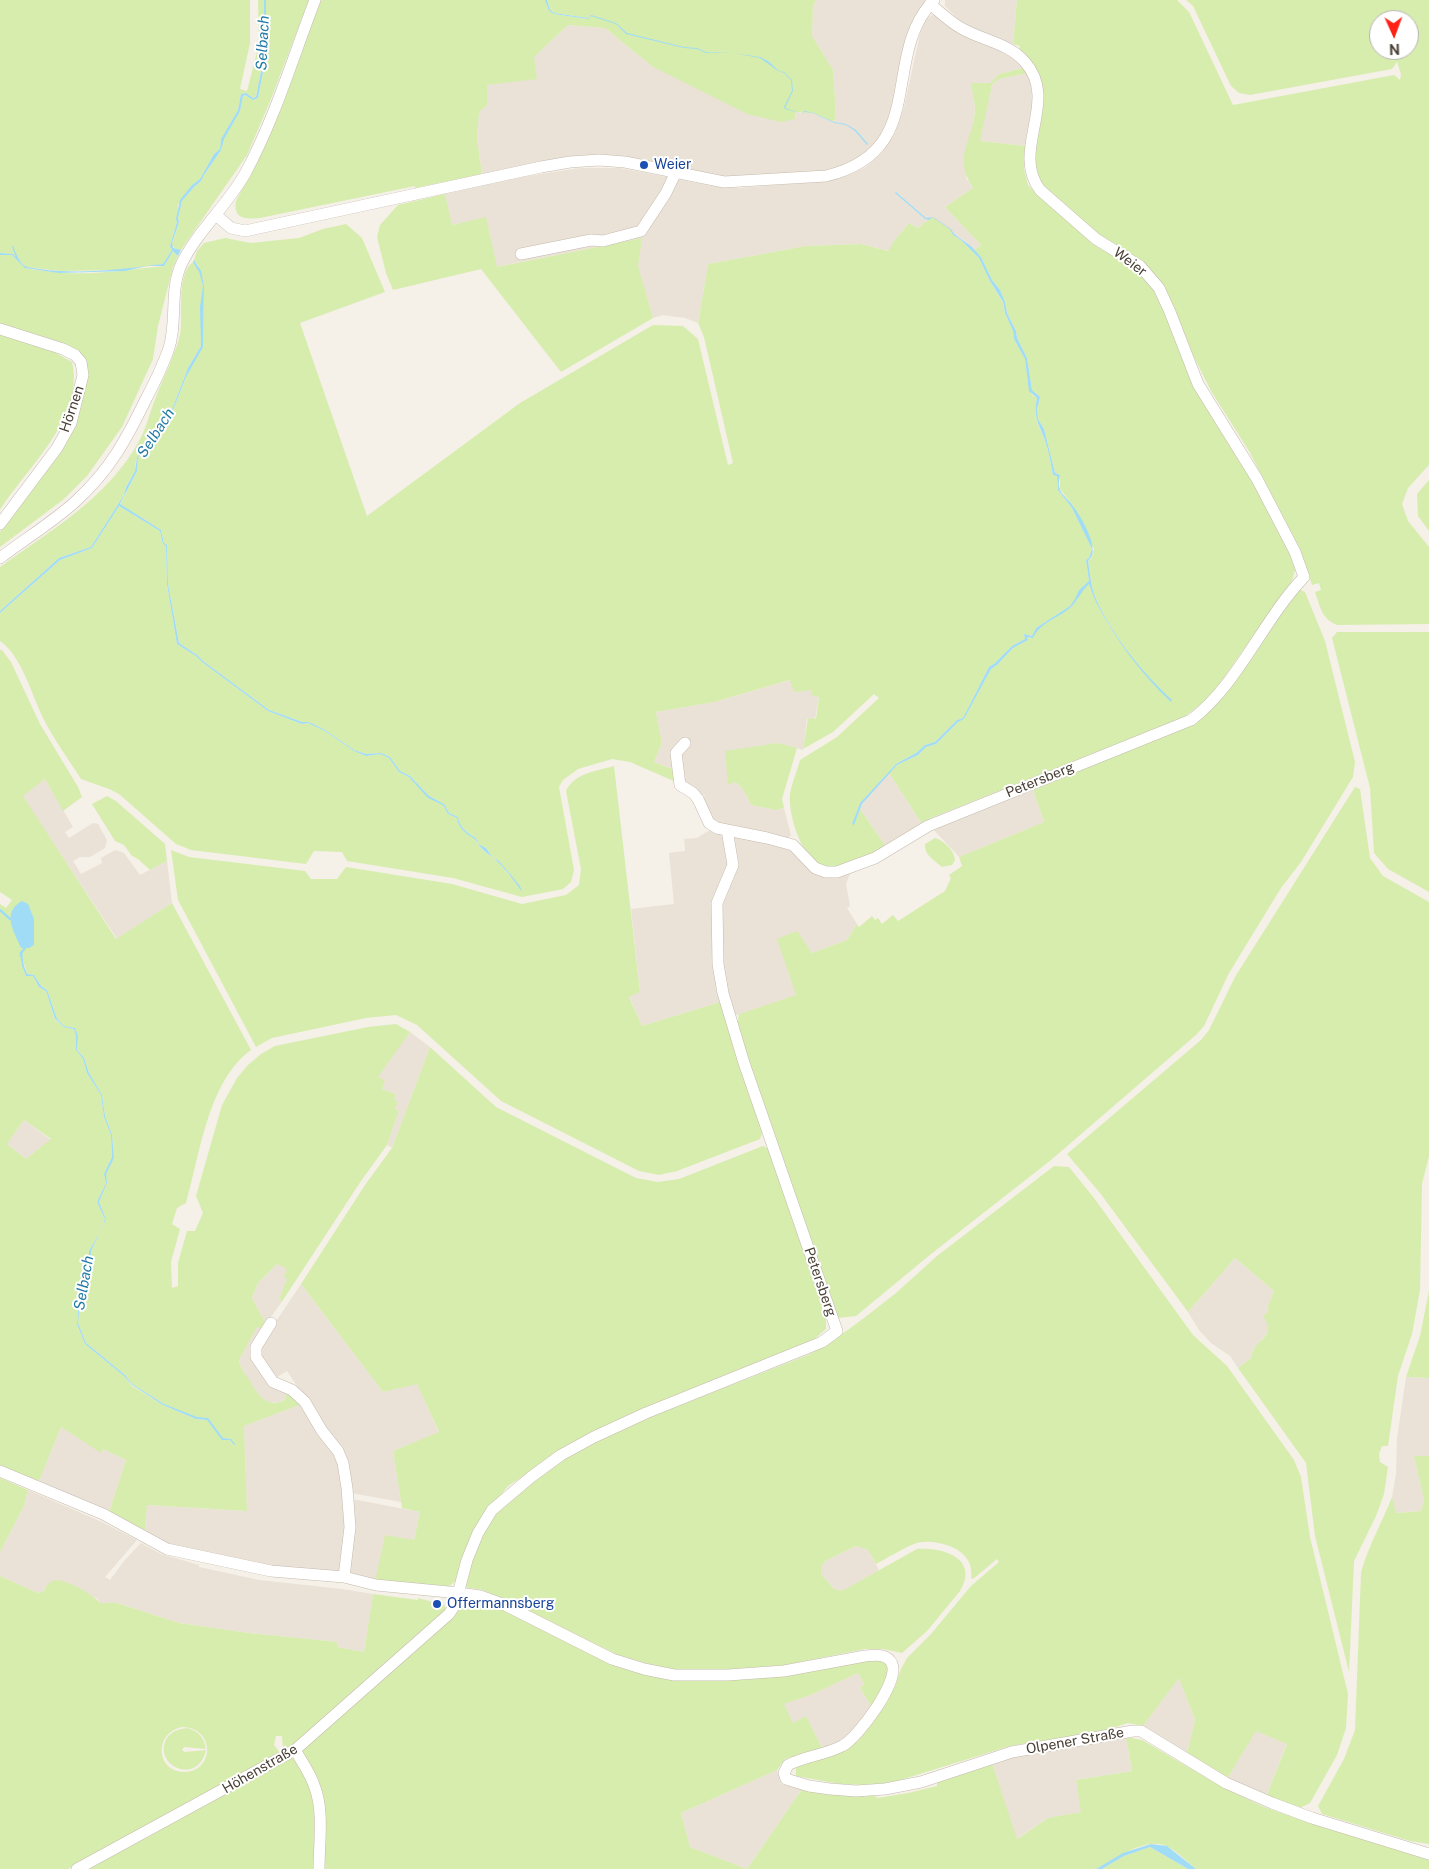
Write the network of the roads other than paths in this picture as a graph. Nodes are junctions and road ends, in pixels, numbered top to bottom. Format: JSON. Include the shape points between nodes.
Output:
{"nodes":[{"id":1,"x":315,"y":0,"type":"edge"},
{"id":2,"x":932,"y":2,"type":"edge"},
{"id":3,"x":676,"y":172,"type":"junction"},
{"id":4,"x":216,"y":215,"type":"junction"},
{"id":5,"x":521,"y":254,"type":"dead end"},
{"id":6,"x":0,"y":329,"type":"edge"},
{"id":7,"x":0,"y":524,"type":"edge"},
{"id":8,"x":0,"y":558,"type":"edge"},
{"id":9,"x":1304,"y":577,"type":"joint"},
{"id":10,"x":684,"y":743,"type":"dead end"},
{"id":11,"x":727,"y":830,"type":"junction"},
{"id":12,"x":271,"y":1323,"type":"dead end"},
{"id":13,"x":0,"y":1470,"type":"edge"},
{"id":14,"x":344,"y":1577,"type":"junction"},
{"id":15,"x":458,"y":1592,"type":"junction"},
{"id":16,"x":295,"y":1750,"type":"junction"},
{"id":17,"x":1429,"y":1854,"type":"edge"},
{"id":18,"x":77,"y":1869,"type":"edge"},
{"id":19,"x":319,"y":1869,"type":"edge"}],
"edges":[{"from":1,"to":4,"type":"street","via":[[253,157]]},
{"from":2,"to":3,"type":"street","name":"Weier","via":[[917,24],[887,136],[867,159],[853,168],[826,176],[724,182]]},
{"from":2,"to":9,"type":"street","name":"Weier","via":[[960,28],[1014,52],[1032,72],[1038,84],[1038,106],[1029,154],[1034,183],[1096,239],[1140,266],[1159,288],[1198,384],[1257,479],[1295,552]]},
{"from":3,"to":4,"type":"street","name":"Weier","via":[[625,162],[570,162],[245,231],[231,228]]},
{"from":3,"to":5,"type":"street","via":[[641,231]]},
{"from":4,"to":8,"type":"street","via":[[181,266],[168,351],[116,457],[75,503]]},
{"from":6,"to":7,"type":"street","name":"Hörnen","via":[[75,355],[81,362],[83,375],[71,423]]},
{"from":9,"to":11,"type":"street","name":"Petersberg","via":[[1214,700],[1184,724],[928,826],[875,858],[837,872],[815,868],[793,845]]},
{"from":10,"to":11,"type":"street","name":"Petersberg","via":[[676,753],[680,786],[698,799],[709,823]]},
{"from":11,"to":15,"type":"street","name":"Petersberg","via":[[733,865],[717,903],[722,992],[837,1331],[822,1342],[646,1412],[561,1456],[492,1510],[478,1533]]},
{"from":12,"to":14,"type":"street","via":[[256,1348],[256,1357],[273,1382],[292,1390],[305,1402],[343,1463],[350,1527]]},
{"from":13,"to":14,"type":"street","via":[[103,1514],[167,1548],[271,1571]]},
{"from":14,"to":15,"type":"street","via":[[391,1587]]},
{"from":15,"to":16,"type":"street","name":"Höhenstraße","via":[[449,1614]]},
{"from":15,"to":17,"type":"street","name":"Olpener Straße","via":[[493,1600],[612,1658],[659,1672],[691,1676],[769,1672],[875,1655],[888,1658],[893,1674],[885,1692],[853,1739],[788,1765],[784,1773],[791,1782],[839,1790],[885,1789],[920,1782],[1012,1752],[1133,1731],[1140,1732],[1226,1783],[1272,1803]]},
{"from":16,"to":18,"type":"street","name":"Höhenstraße"},
{"from":16,"to":19,"type":"street","via":[[318,1797]]}]}
